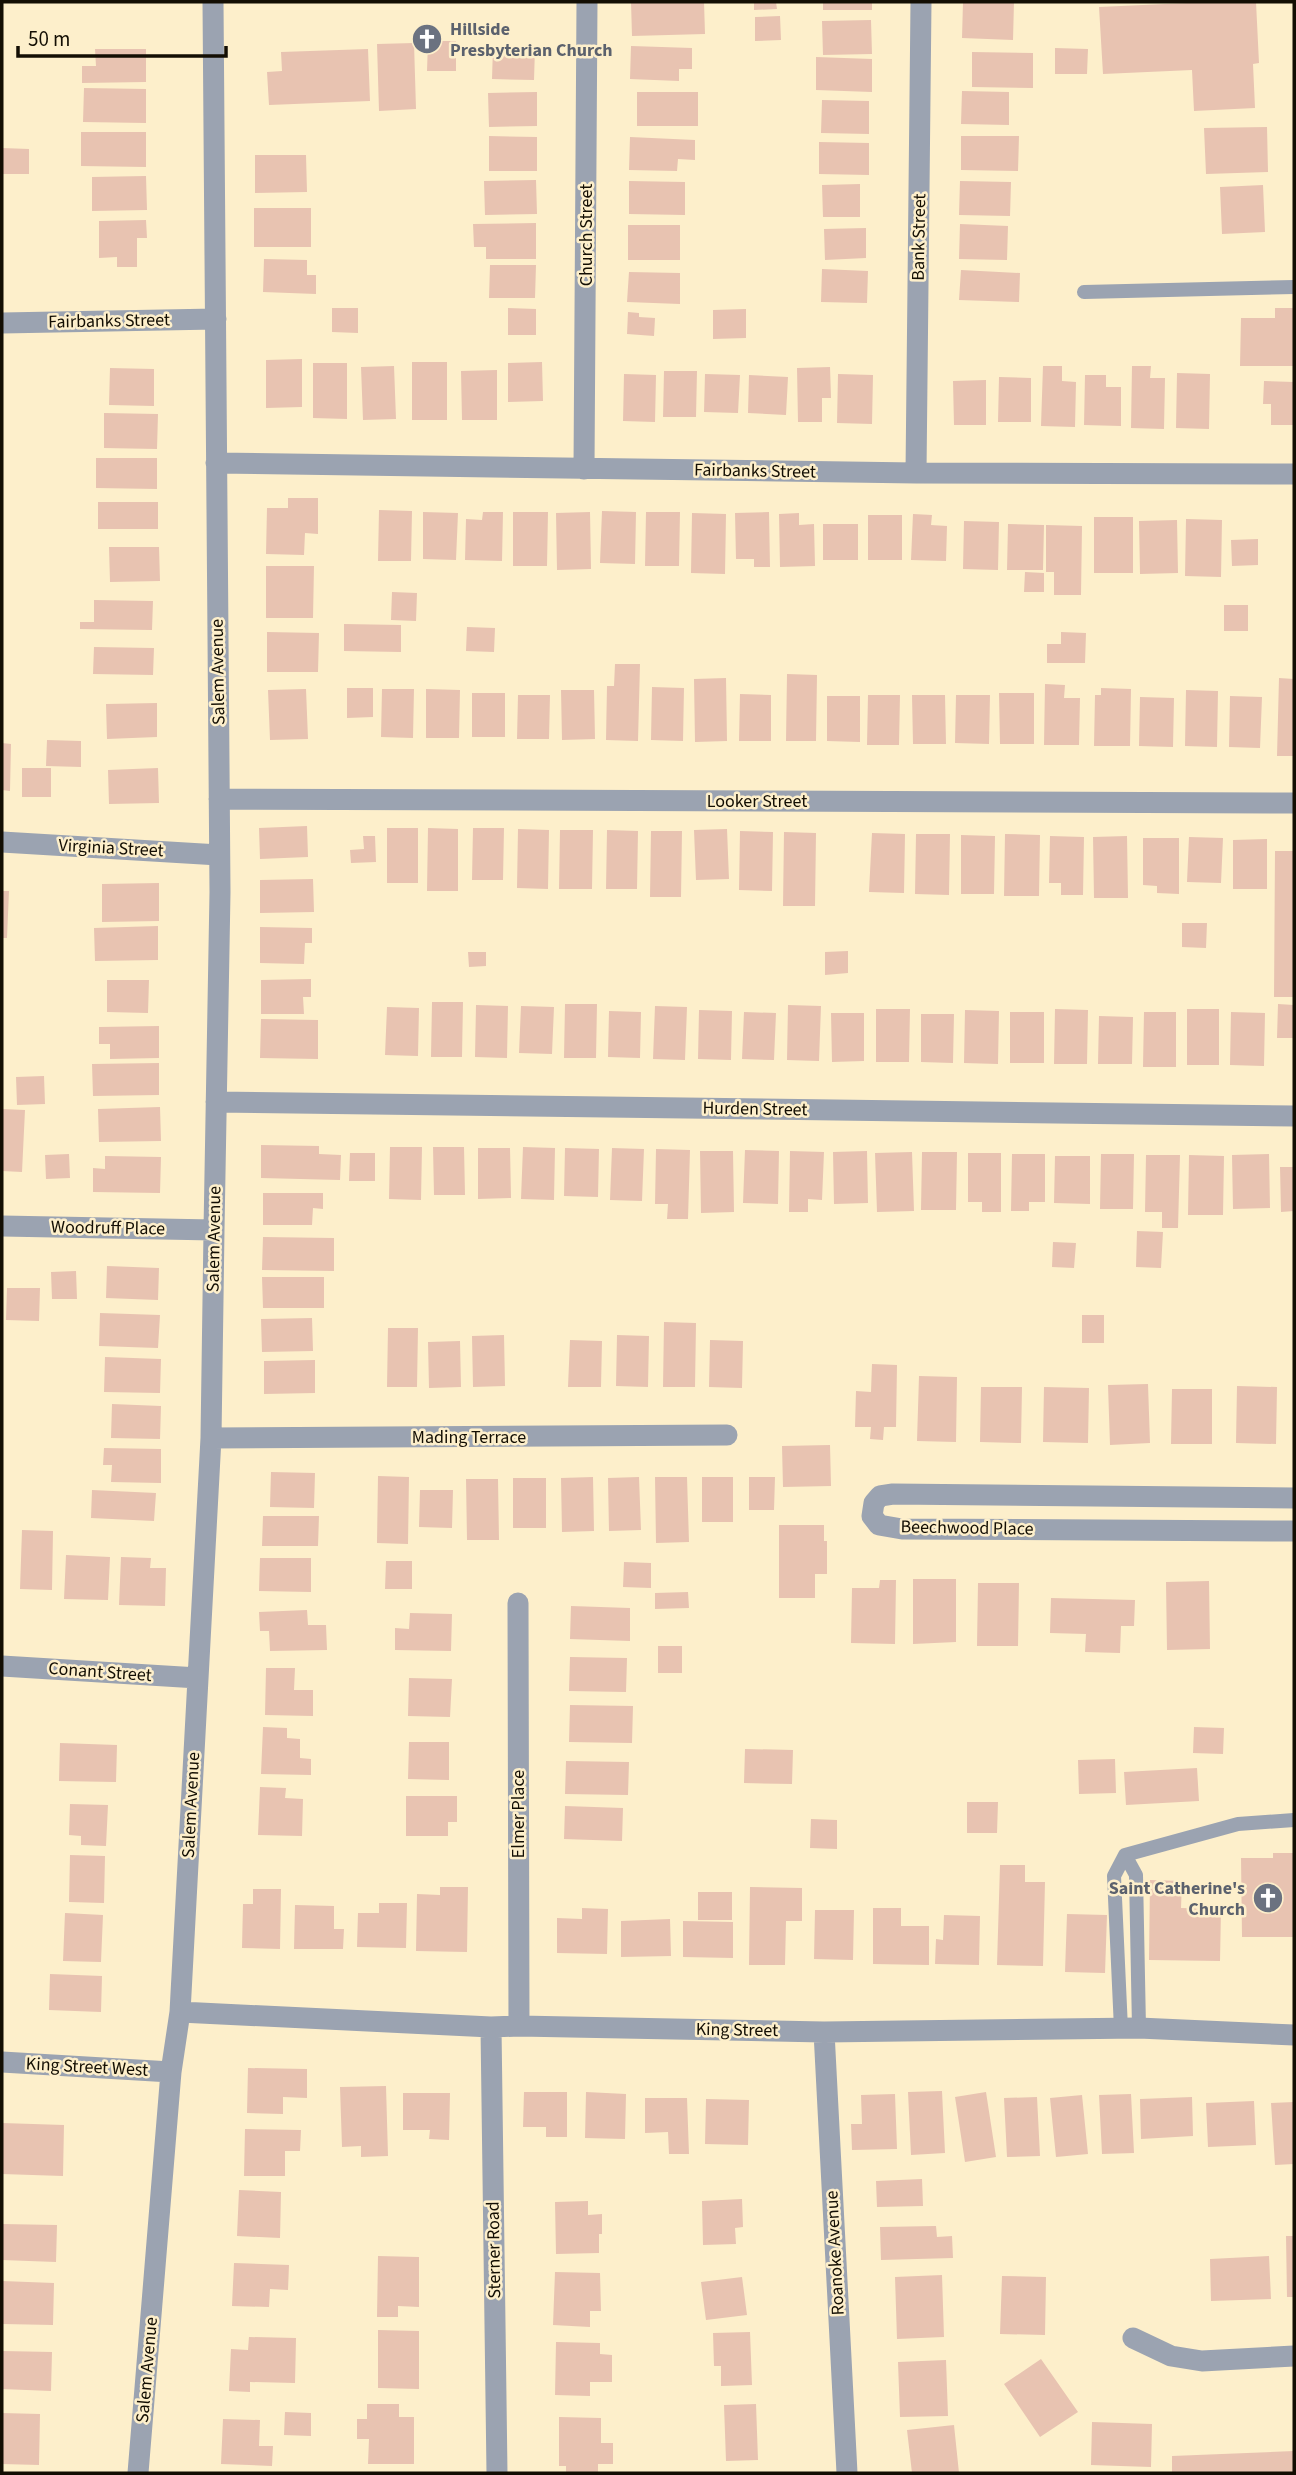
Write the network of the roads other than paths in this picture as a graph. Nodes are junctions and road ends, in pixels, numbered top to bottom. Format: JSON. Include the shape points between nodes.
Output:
{"nodes":[{"id":1,"x":214,"y":2,"type":"edge"},
{"id":2,"x":587,"y":2,"type":"edge"},
{"id":3,"x":921,"y":2,"type":"edge"},
{"id":4,"x":1294,"y":287,"type":"edge"},
{"id":5,"x":1084,"y":292,"type":"dead end"},
{"id":6,"x":216,"y":319,"type":"junction"},
{"id":7,"x":2,"y":323,"type":"edge"},
{"id":8,"x":216,"y":463,"type":"junction"},
{"id":9,"x":584,"y":468,"type":"junction"},
{"id":10,"x":916,"y":473,"type":"junction"},
{"id":11,"x":1294,"y":474,"type":"edge"},
{"id":12,"x":219,"y":799,"type":"junction"},
{"id":13,"x":1294,"y":803,"type":"edge"},
{"id":14,"x":2,"y":842,"type":"edge"},
{"id":15,"x":219,"y":855,"type":"junction"},
{"id":16,"x":216,"y":1102,"type":"junction"},
{"id":17,"x":1294,"y":1116,"type":"edge"},
{"id":18,"x":2,"y":1226,"type":"edge"},
{"id":19,"x":215,"y":1230,"type":"junction"},
{"id":20,"x":727,"y":1435,"type":"dead end"},
{"id":21,"x":211,"y":1438,"type":"junction"},
{"id":22,"x":1082,"y":1496,"type":"junction"},
{"id":23,"x":1292,"y":1498,"type":"edge"},
{"id":24,"x":1081,"y":1530,"type":"junction"},
{"id":25,"x":1292,"y":1531,"type":"edge"},
{"id":26,"x":518,"y":1603,"type":"dead end"},
{"id":27,"x":2,"y":1666,"type":"edge"},
{"id":28,"x":198,"y":1678,"type":"junction"},
{"id":29,"x":1294,"y":1820,"type":"edge"},
{"id":30,"x":1125,"y":1855,"type":"junction"},
{"id":31,"x":180,"y":2012,"type":"junction"},
{"id":32,"x":519,"y":2026,"type":"junction"},
{"id":33,"x":491,"y":2027,"type":"junction"},
{"id":34,"x":1130,"y":2029,"type":"junction"},
{"id":35,"x":824,"y":2032,"type":"junction"},
{"id":36,"x":1294,"y":2035,"type":"edge"},
{"id":37,"x":2,"y":2062,"type":"edge"},
{"id":38,"x":171,"y":2072,"type":"junction"},
{"id":39,"x":1133,"y":2338,"type":"dead end"},
{"id":40,"x":1294,"y":2356,"type":"edge"},
{"id":41,"x":138,"y":2473,"type":"edge"},
{"id":42,"x":497,"y":2473,"type":"edge"},
{"id":43,"x":848,"y":2473,"type":"edge"}],
"edges":[{"from":1,"to":6,"type":"street","name":"Salem Avenue"},
{"from":2,"to":9,"type":"street","name":"Church Street"},
{"from":3,"to":10,"type":"street","name":"Bank Street"},
{"from":4,"to":5,"type":"lane"},
{"from":6,"to":7,"type":"street","name":"Fairbanks Street"},
{"from":6,"to":8,"type":"street","name":"Salem Avenue"},
{"from":8,"to":9,"type":"street","name":"Fairbanks Street"},
{"from":8,"to":12,"type":"street","name":"Salem Avenue"},
{"from":9,"to":10,"type":"street","name":"Fairbanks Street"},
{"from":10,"to":11,"type":"street","name":"Fairbanks Street"},
{"from":12,"to":13,"type":"street","name":"Looker Street"},
{"from":12,"to":15,"type":"street","name":"Salem Avenue"},
{"from":14,"to":15,"type":"street","name":"Virginia Street"},
{"from":15,"to":16,"type":"street","name":"Salem Avenue"},
{"from":16,"to":17,"type":"street","name":"Hurden Street"},
{"from":16,"to":19,"type":"street","name":"Salem Avenue"},
{"from":18,"to":19,"type":"street","name":"Woodruff Place"},
{"from":19,"to":21,"type":"street","name":"Salem Avenue"},
{"from":20,"to":21,"type":"street","name":"Mading Terrace"},
{"from":21,"to":28,"type":"street","name":"Salem Avenue"},
{"from":22,"to":23,"type":"street","name":"Beechwood Place"},
{"from":22,"to":24,"type":"street"},
{"from":22,"to":24,"type":"street","name":"Beechwood Place","via":[[893,1494],[880,1496],[872,1516],[879,1525],[902,1530]]},
{"from":23,"to":25,"type":"street"},
{"from":24,"to":25,"type":"street","name":"Beechwood Place"},
{"from":26,"to":32,"type":"street","name":"Elmer Place"},
{"from":27,"to":28,"type":"street","name":"Conant Street"},
{"from":28,"to":31,"type":"street","name":"Salem Avenue"},
{"from":29,"to":30,"type":"lane","via":[[1238,1824]]},
{"from":30,"to":34,"type":"lane","via":[[1136,1875]]},
{"from":30,"to":34,"type":"lane","via":[[1114,1876]]},
{"from":31,"to":33,"type":"street","name":"King Street"},
{"from":31,"to":38,"type":"street","name":"Salem Avenue"},
{"from":32,"to":33,"type":"street","name":"King Street"},
{"from":32,"to":35,"type":"street","name":"King Street"},
{"from":33,"to":42,"type":"street","name":"Sterner Road"},
{"from":34,"to":35,"type":"street","name":"King Street"},
{"from":34,"to":36,"type":"street","name":"King Street"},
{"from":35,"to":43,"type":"street","name":"Roanoke Avenue"},
{"from":37,"to":38,"type":"street","name":"King Street West"},
{"from":38,"to":41,"type":"street","name":"Salem Avenue"},
{"from":39,"to":40,"type":"street","via":[[1171,2356],[1202,2361]]}]}
